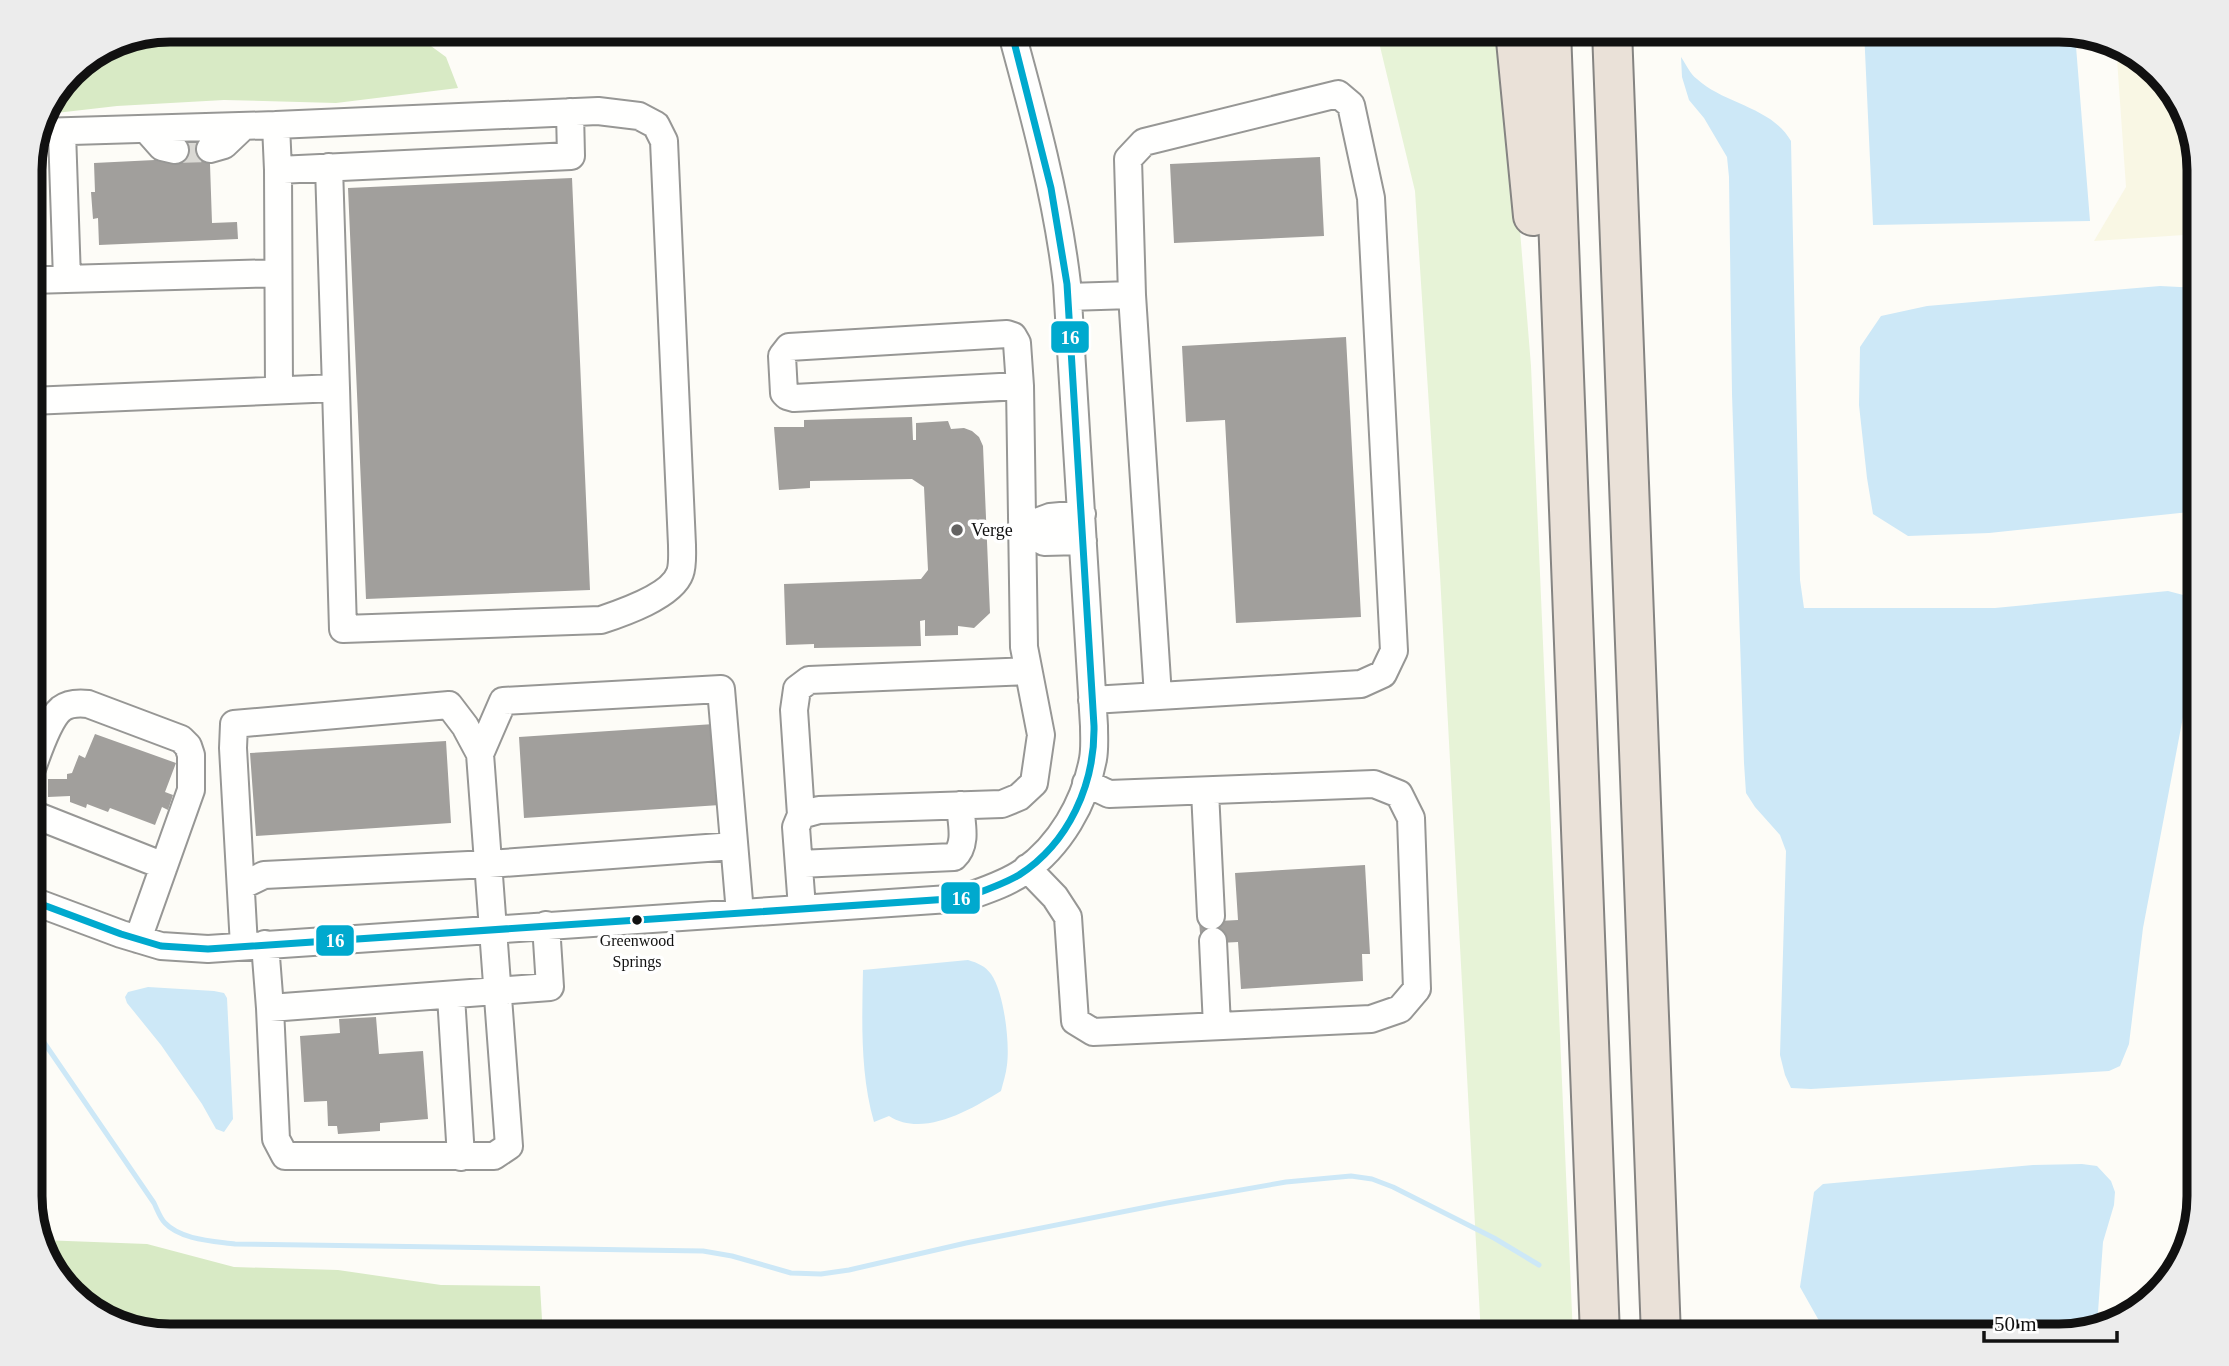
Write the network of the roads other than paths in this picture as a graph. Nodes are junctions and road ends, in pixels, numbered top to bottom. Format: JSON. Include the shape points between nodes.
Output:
{"nodes":[{"id":1,"x":1014,"y":42,"type":"edge"},
{"id":2,"x":1516,"y":42,"type":"edge"},
{"id":3,"x":1551,"y":42,"type":"edge"},
{"id":4,"x":1612,"y":42,"type":"edge"},
{"id":5,"x":1639,"y":42,"type":"edge"},
{"id":6,"x":570,"y":112,"type":"junction"},
{"id":7,"x":276,"y":125,"type":"junction"},
{"id":8,"x":244,"y":126,"type":"junction"},
{"id":9,"x":146,"y":129,"type":"junction"},
{"id":10,"x":50,"y":132,"type":"edge"},
{"id":11,"x":209,"y":149,"type":"tunnel mouth"},
{"id":12,"x":175,"y":150,"type":"tunnel mouth"},
{"id":13,"x":329,"y":167,"type":"junction"},
{"id":14,"x":278,"y":170,"type":"junction"},
{"id":15,"x":278,"y":273,"type":"junction"},
{"id":16,"x":67,"y":279,"type":"junction"},
{"id":17,"x":42,"y":280,"type":"edge"},
{"id":18,"x":1132,"y":295,"type":"junction"},
{"id":19,"x":1068,"y":297,"type":"junction"},
{"id":20,"x":1020,"y":386,"type":"junction"},
{"id":21,"x":336,"y":388,"type":"junction"},
{"id":22,"x":279,"y":390,"type":"junction"},
{"id":23,"x":42,"y":400,"type":"edge"},
{"id":24,"x":1023,"y":527,"type":"junction"},
{"id":25,"x":1082,"y":528,"type":"junction"},
{"id":26,"x":1633,"y":606,"type":"junction"},
{"id":27,"x":1028,"y":671,"type":"junction"},
{"id":28,"x":1158,"y":696,"type":"junction"},
{"id":29,"x":1092,"y":700,"type":"junction"},
{"id":30,"x":1577,"y":743,"type":"junction"},
{"id":31,"x":42,"y":745,"type":"edge"},
{"id":32,"x":480,"y":754,"type":"junction"},
{"id":33,"x":1086,"y":783,"type":"junction"},
{"id":34,"x":1205,"y":790,"type":"junction"},
{"id":35,"x":960,"y":805,"type":"junction"},
{"id":36,"x":801,"y":815,"type":"junction"},
{"id":37,"x":42,"y":818,"type":"edge"},
{"id":38,"x":734,"y":845,"type":"junction"},
{"id":39,"x":489,"y":864,"type":"junction"},
{"id":40,"x":799,"y":864,"type":"junction"},
{"id":41,"x":164,"y":866,"type":"junction"},
{"id":42,"x":1027,"y":868,"type":"junction"},
{"id":43,"x":241,"y":886,"type":"junction"},
{"id":44,"x":42,"y":904,"type":"edge"},
{"id":45,"x":802,"y":908,"type":"junction"},
{"id":46,"x":740,"y":913,"type":"junction"},
{"id":47,"x":546,"y":925,"type":"junction"},
{"id":48,"x":494,"y":929,"type":"junction"},
{"id":49,"x":138,"y":939,"type":"junction"},
{"id":50,"x":255,"y":945,"type":"junction"},
{"id":51,"x":499,"y":991,"type":"junction"},
{"id":52,"x":451,"y":996,"type":"junction"},
{"id":53,"x":270,"y":1008,"type":"junction"},
{"id":54,"x":1217,"y":1026,"type":"junction"},
{"id":55,"x":461,"y":1157,"type":"junction"},
{"id":56,"x":1601,"y":1324,"type":"edge"},
{"id":57,"x":1661,"y":1324,"type":"edge"}],
"edges":[{"from":1,"to":19,"type":"street","via":[[1052,191]]},
{"from":2,"to":30,"type":"highway"},
{"from":3,"to":30,"type":"highway"},
{"from":4,"to":26,"type":"highway"},
{"from":5,"to":26,"type":"highway"},
{"from":6,"to":7,"type":"street"},
{"from":6,"to":13,"type":"street","via":[[571,156]]},
{"from":6,"to":21,"type":"street","via":[[639,116],[656,125],[664,141],[682,545],[680,573],[670,586],[637,608],[601,621],[343,629]]},
{"from":7,"to":8,"type":"street"},
{"from":7,"to":14,"type":"street"},
{"from":8,"to":9,"type":"street"},
{"from":8,"to":11,"type":"street","via":[[224,145]]},
{"from":9,"to":10,"type":"street"},
{"from":9,"to":12,"type":"street","via":[[162,147]]},
{"from":10,"to":16,"type":"street"},
{"from":13,"to":14,"type":"street"},
{"from":13,"to":21,"type":"street"},
{"from":14,"to":15,"type":"street"},
{"from":15,"to":16,"type":"street"},
{"from":15,"to":22,"type":"street"},
{"from":16,"to":17,"type":"street"},
{"from":18,"to":19,"type":"street"},
{"from":18,"to":28,"type":"street"},
{"from":18,"to":28,"type":"street","via":[[1128,159],[1144,142],[1338,94],[1351,105],[1371,198],[1394,652],[1383,674],[1361,684]]},
{"from":19,"to":25,"type":"street"},
{"from":20,"to":20,"type":"street","via":[[1017,343],[1007,334],[789,347],[782,356],[784,393],[794,398]]},
{"from":20,"to":24,"type":"street"},
{"from":21,"to":22,"type":"street"},
{"from":22,"to":23,"type":"street"},
{"from":24,"to":25,"type":"street","via":[[1044,542]]},
{"from":24,"to":27,"type":"street"},
{"from":25,"to":29,"type":"street"},
{"from":26,"to":57,"type":"highway"},
{"from":27,"to":35,"type":"street","via":[[1041,735],[1034,783],[1002,804]]},
{"from":27,"to":36,"type":"street","via":[[809,680],[797,689],[794,710]]},
{"from":28,"to":29,"type":"street"},
{"from":29,"to":33,"type":"street","via":[[1093,757]]},
{"from":30,"to":56,"type":"highway"},
{"from":31,"to":41,"type":"street","via":[[53,718],[74,703],[88,704],[181,739],[191,755],[191,790]]},
{"from":32,"to":38,"type":"street","via":[[503,701],[721,689]]},
{"from":32,"to":39,"type":"street"},
{"from":32,"to":43,"type":"street","via":[[449,705],[234,724]]},
{"from":33,"to":34,"type":"street","via":[[1109,794]]},
{"from":33,"to":42,"type":"street","via":[[1060,837]]},
{"from":34,"to":54,"type":"street"},
{"from":34,"to":54,"type":"street","via":[[1374,784],[1399,794],[1412,818],[1418,989],[1400,1009],[1371,1019]]},
{"from":35,"to":36,"type":"street","via":[[819,810]]},
{"from":35,"to":40,"type":"street","via":[[962,841],[954,857]]},
{"from":36,"to":40,"type":"street","via":[[796,827]]},
{"from":37,"to":41,"type":"street"},
{"from":38,"to":39,"type":"street"},
{"from":38,"to":46,"type":"street"},
{"from":39,"to":43,"type":"street","via":[[264,875]]},
{"from":39,"to":48,"type":"street"},
{"from":40,"to":45,"type":"street"},
{"from":41,"to":49,"type":"street"},
{"from":42,"to":45,"type":"street","via":[[964,898]]},
{"from":42,"to":54,"type":"street","via":[[1068,917],[1075,1021],[1093,1032]]},
{"from":43,"to":50,"type":"street"},
{"from":44,"to":49,"type":"street"},
{"from":45,"to":46,"type":"street"},
{"from":46,"to":47,"type":"street"},
{"from":47,"to":48,"type":"street"},
{"from":47,"to":51,"type":"street","via":[[550,987]]},
{"from":48,"to":50,"type":"street"},
{"from":48,"to":51,"type":"street"},
{"from":49,"to":50,"type":"street","via":[[161,946],[208,949]]},
{"from":50,"to":53,"type":"street"},
{"from":51,"to":52,"type":"street"},
{"from":51,"to":55,"type":"street","via":[[509,1146],[494,1156]]},
{"from":52,"to":53,"type":"street"},
{"from":52,"to":55,"type":"street"},
{"from":53,"to":55,"type":"street","via":[[276,1139],[285,1156]]}]}
